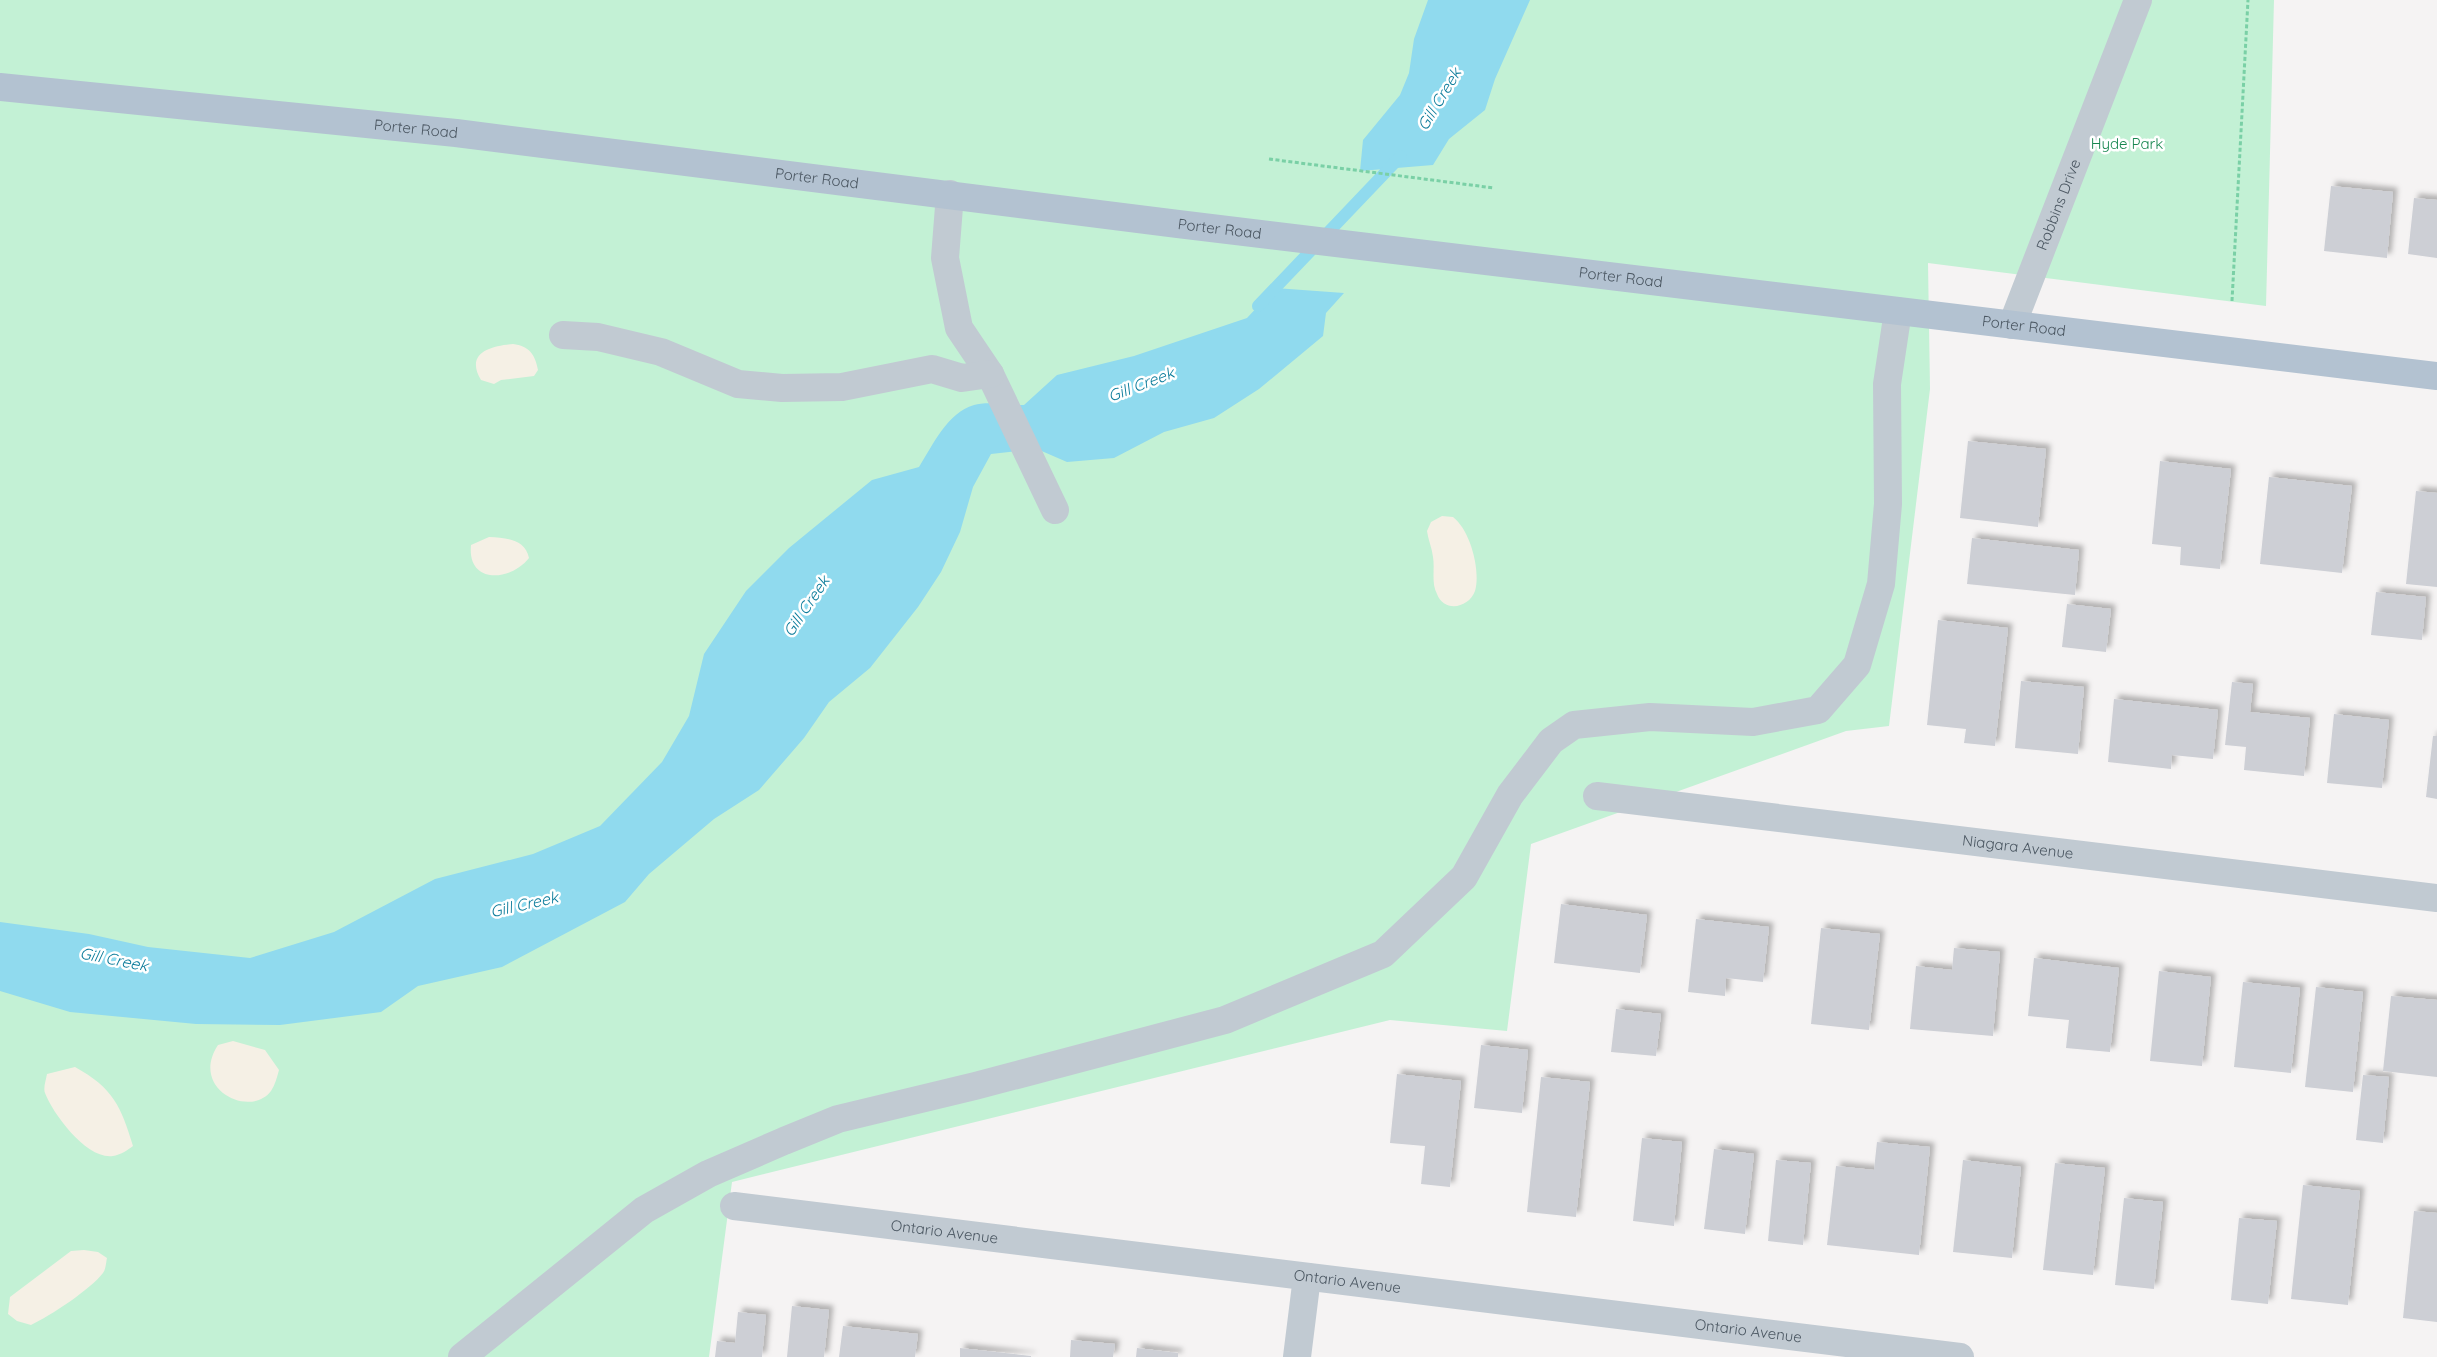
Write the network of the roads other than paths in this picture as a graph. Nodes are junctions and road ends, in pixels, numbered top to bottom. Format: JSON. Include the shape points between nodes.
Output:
{"nodes":[{"id":1,"x":2138,"y":0,"type":"edge"},
{"id":2,"x":0,"y":87,"type":"edge"},
{"id":3,"x":950,"y":194,"type":"junction"},
{"id":4,"x":1898,"y":311,"type":"junction"},
{"id":5,"x":2012,"y":325,"type":"junction"},
{"id":6,"x":562,"y":335,"type":"dead end"},
{"id":7,"x":990,"y":374,"type":"junction"},
{"id":8,"x":2437,"y":376,"type":"edge"},
{"id":9,"x":1055,"y":510,"type":"dead end"},
{"id":10,"x":1597,"y":796,"type":"dead end"},
{"id":11,"x":2437,"y":898,"type":"edge"},
{"id":12,"x":734,"y":1206,"type":"dead end"},
{"id":13,"x":1307,"y":1277,"type":"junction"},
{"id":14,"x":462,"y":1357,"type":"edge"},
{"id":15,"x":1297,"y":1357,"type":"edge"},
{"id":16,"x":1960,"y":1357,"type":"edge"}],
"edges":[{"from":1,"to":5,"type":"street","name":"Robbins Drive"},
{"from":2,"to":3,"type":"main road","name":"Porter Road","via":[[456,132]]},
{"from":3,"to":4,"type":"main road","name":"Porter Road"},
{"from":3,"to":7,"type":"street","via":[[945,258],[959,328]]},
{"from":4,"to":5,"type":"main road","name":"Porter Road"},
{"from":4,"to":14,"type":"street","via":[[1887,384],[1888,504],[1881,584],[1857,665],[1818,710],[1753,722],[1650,717],[1574,725],[1551,741],[1510,795],[1464,877],[1383,954],[1226,1020],[838,1119],[708,1174],[644,1210]]},
{"from":5,"to":8,"type":"main road","name":"Porter Road"},
{"from":6,"to":7,"type":"street","via":[[598,337],[652,350],[738,384],[782,388],[842,387],[932,369],[962,378]]},
{"from":7,"to":9,"type":"street"},
{"from":10,"to":11,"type":"street","name":"Niagara Avenue"},
{"from":12,"to":13,"type":"street","name":"Ontario Avenue"},
{"from":13,"to":15,"type":"street"},
{"from":13,"to":16,"type":"street","name":"Ontario Avenue"}]}
